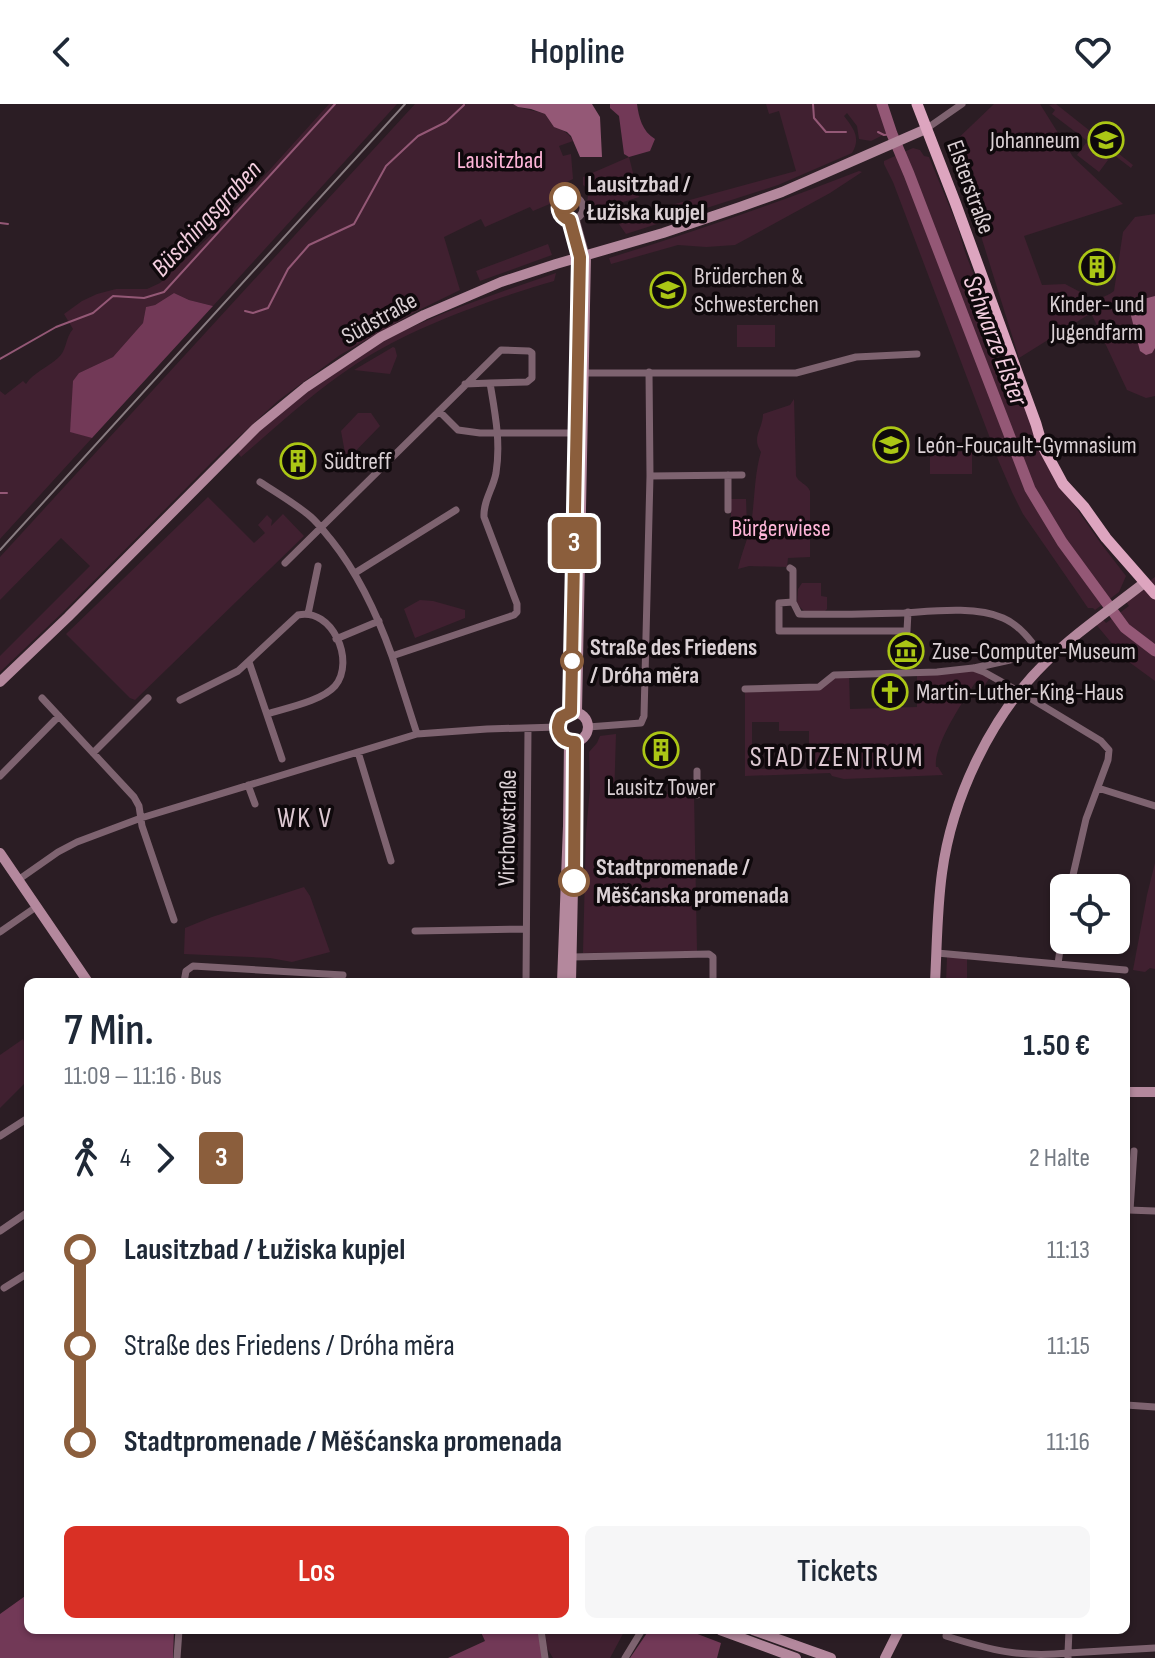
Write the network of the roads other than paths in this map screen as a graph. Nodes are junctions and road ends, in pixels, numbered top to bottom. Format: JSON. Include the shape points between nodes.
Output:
{"nodes":[{"id":1,"x":917,"y":104,"type":"edge"},
{"id":2,"x":962,"y":104,"type":"edge"},
{"id":3,"x":926,"y":129,"type":"junction"},
{"id":4,"x":573,"y":219,"type":"dead end"},
{"id":5,"x":583,"y":256,"type":"junction"},
{"id":6,"x":917,"y":354,"type":"dead end"},
{"id":7,"x":649,"y":372,"type":"junction"},
{"id":8,"x":583,"y":373,"type":"junction"},
{"id":9,"x":490,"y":383,"type":"junction"},
{"id":10,"x":465,"y":384,"type":"junction"},
{"id":11,"x":439,"y":411,"type":"junction"},
{"id":12,"x":499,"y":433,"type":"junction"},
{"id":13,"x":579,"y":433,"type":"junction"},
{"id":14,"x":728,"y":475,"type":"junction"},
{"id":15,"x":742,"y":475,"type":"dead end"},
{"id":16,"x":650,"y":476,"type":"junction"},
{"id":17,"x":260,"y":482,"type":"dead end"},
{"id":18,"x":456,"y":510,"type":"dead end"},
{"id":19,"x":728,"y":510,"type":"dead end"},
{"id":20,"x":321,"y":527,"type":"junction"},
{"id":21,"x":285,"y":563,"type":"dead end"},
{"id":22,"x":318,"y":566,"type":"dead end"},
{"id":23,"x":790,"y":568,"type":"dead end"},
{"id":24,"x":355,"y":573,"type":"junction"},
{"id":25,"x":1150,"y":580,"type":"edge"},
{"id":26,"x":1155,"y":594,"type":"edge"},
{"id":27,"x":793,"y":602,"type":"junction"},
{"id":28,"x":908,"y":612,"type":"junction"},
{"id":29,"x":308,"y":614,"type":"junction"},
{"id":30,"x":379,"y":621,"type":"junction"},
{"id":31,"x":336,"y":639,"type":"junction"},
{"id":32,"x":1037,"y":648,"type":"junction"},
{"id":33,"x":392,"y":656,"type":"junction"},
{"id":34,"x":1046,"y":661,"type":"junction"},
{"id":35,"x":249,"y":662,"type":"junction"},
{"id":36,"x":973,"y":668,"type":"junction"},
{"id":37,"x":0,"y":682,"type":"edge"},
{"id":38,"x":745,"y":689,"type":"dead end"},
{"id":39,"x":1020,"y":692,"type":"junction"},
{"id":40,"x":42,"y":698,"type":"dead end"},
{"id":41,"x":148,"y":698,"type":"dead end"},
{"id":42,"x":180,"y":700,"type":"dead end"},
{"id":43,"x":574,"y":712,"type":"junction"},
{"id":44,"x":267,"y":714,"type":"junction"},
{"id":45,"x":59,"y":716,"type":"junction"},
{"id":46,"x":558,"y":727,"type":"junction"},
{"id":47,"x":588,"y":727,"type":"junction"},
{"id":48,"x":528,"y":728,"type":"junction"},
{"id":49,"x":417,"y":734,"type":"junction"},
{"id":50,"x":572,"y":742,"type":"junction"},
{"id":51,"x":358,"y":752,"type":"junction"},
{"id":52,"x":93,"y":753,"type":"junction"},
{"id":53,"x":282,"y":759,"type":"dead end"},
{"id":54,"x":697,"y":771,"type":"dead end"},
{"id":55,"x":0,"y":776,"type":"edge"},
{"id":56,"x":248,"y":785,"type":"junction"},
{"id":57,"x":1098,"y":788,"type":"junction"},
{"id":58,"x":697,"y":795,"type":"dead end"},
{"id":59,"x":255,"y":804,"type":"dead end"},
{"id":60,"x":1155,"y":806,"type":"edge"},
{"id":61,"x":141,"y":818,"type":"junction"},
{"id":62,"x":0,"y":853,"type":"edge"},
{"id":63,"x":391,"y":861,"type":"dead end"},
{"id":64,"x":1073,"y":874,"type":"edge"},
{"id":65,"x":18,"y":880,"type":"junction"},
{"id":66,"x":36,"y":907,"type":"junction"},
{"id":67,"x":174,"y":920,"type":"dead end"},
{"id":68,"x":526,"y":929,"type":"junction"},
{"id":69,"x":415,"y":931,"type":"dead end"},
{"id":70,"x":0,"y":932,"type":"edge"},
{"id":71,"x":937,"y":953,"type":"junction"},
{"id":72,"x":1059,"y":954,"type":"edge"},
{"id":73,"x":572,"y":957,"type":"junction"},
{"id":74,"x":1058,"y":964,"type":"junction"},
{"id":75,"x":1125,"y":970,"type":"dead end"},
{"id":76,"x":281,"y":972,"type":"junction"},
{"id":77,"x":343,"y":975,"type":"dead end"},
{"id":78,"x":85,"y":978,"type":"edge"},
{"id":79,"x":185,"y":978,"type":"edge"},
{"id":80,"x":281,"y":978,"type":"edge"},
{"id":81,"x":526,"y":978,"type":"edge"},
{"id":82,"x":562,"y":978,"type":"edge"},
{"id":83,"x":571,"y":978,"type":"edge"},
{"id":84,"x":713,"y":978,"type":"edge"},
{"id":85,"x":935,"y":978,"type":"edge"},
{"id":86,"x":1130,"y":1094,"type":"edge"},
{"id":87,"x":1155,"y":1094,"type":"edge"},
{"id":88,"x":24,"y":1121,"type":"edge"},
{"id":89,"x":0,"y":1136,"type":"edge"},
{"id":90,"x":1134,"y":1151,"type":"dead end"},
{"id":91,"x":1130,"y":1190,"type":"edge"},
{"id":92,"x":1130,"y":1210,"type":"edge"},
{"id":93,"x":1155,"y":1211,"type":"edge"},
{"id":94,"x":24,"y":1215,"type":"edge"},
{"id":95,"x":0,"y":1231,"type":"edge"},
{"id":96,"x":24,"y":1276,"type":"edge"},
{"id":97,"x":4,"y":1288,"type":"dead end"},
{"id":98,"x":1130,"y":1405,"type":"edge"},
{"id":99,"x":1155,"y":1407,"type":"edge"},
{"id":100,"x":179,"y":1634,"type":"edge"},
{"id":101,"x":542,"y":1634,"type":"edge"},
{"id":102,"x":640,"y":1634,"type":"edge"},
{"id":103,"x":731,"y":1634,"type":"edge"},
{"id":104,"x":764,"y":1634,"type":"edge"},
{"id":105,"x":897,"y":1634,"type":"edge"},
{"id":106,"x":946,"y":1634,"type":"edge"},
{"id":107,"x":1069,"y":1634,"type":"edge"},
{"id":108,"x":1155,"y":1648,"type":"edge"},
{"id":109,"x":1068,"y":1656,"type":"edge"},
{"id":110,"x":177,"y":1658,"type":"edge"},
{"id":111,"x":545,"y":1658,"type":"edge"},
{"id":112,"x":625,"y":1658,"type":"edge"},
{"id":113,"x":796,"y":1658,"type":"edge"},
{"id":114,"x":831,"y":1658,"type":"edge"},
{"id":115,"x":885,"y":1658,"type":"edge"}],
"edges":[{"from":1,"to":3,"type":"main road","name":"Elsterstraße"},
{"from":2,"to":3,"type":"street"},
{"from":3,"to":5,"type":"street","name":"Südstraße","via":[[782,192]]},
{"from":3,"to":25,"type":"main road","name":"Elsterstraße","via":[[1042,445],[1063,484]]},
{"from":4,"to":5,"type":"street"},
{"from":5,"to":8,"type":"street"},
{"from":5,"to":13,"type":"street"},
{"from":5,"to":37,"type":"street","name":"Südstraße","via":[[501,282],[424,315],[315,380],[233,450]]},
{"from":6,"to":7,"type":"street","via":[[856,357],[796,373]]},
{"from":7,"to":8,"type":"street"},
{"from":7,"to":16,"type":"street"},
{"from":8,"to":13,"type":"street"},
{"from":9,"to":10,"type":"street"},
{"from":9,"to":10,"type":"street","via":[[527,382],[532,378],[532,353],[501,350]]},
{"from":9,"to":12,"type":"street"},
{"from":10,"to":11,"type":"street"},
{"from":11,"to":12,"type":"street","via":[[458,430]]},
{"from":11,"to":20,"type":"street"},
{"from":12,"to":13,"type":"street"},
{"from":12,"to":33,"type":"street","via":[[495,480],[484,517],[517,612]]},
{"from":13,"to":43,"type":"street"},
{"from":14,"to":15,"type":"street"},
{"from":14,"to":16,"type":"street"},
{"from":14,"to":19,"type":"street"},
{"from":16,"to":47,"type":"street","via":[[644,716],[641,723]]},
{"from":17,"to":20,"type":"street"},
{"from":18,"to":24,"type":"street"},
{"from":20,"to":21,"type":"street"},
{"from":20,"to":24,"type":"street"},
{"from":22,"to":29,"type":"street"},
{"from":23,"to":27,"type":"street"},
{"from":24,"to":30,"type":"street"},
{"from":25,"to":26,"type":"main road","name":"Elsterstraße"},
{"from":25,"to":34,"type":"street"},
{"from":27,"to":28,"type":"street","via":[[799,614]]},
{"from":27,"to":28,"type":"street","via":[[779,603],[779,631],[907,631]]},
{"from":28,"to":32,"type":"street","via":[[992,614],[1023,631]]},
{"from":29,"to":31,"type":"street","via":[[326,623]]},
{"from":29,"to":35,"type":"street","via":[[298,615]]},
{"from":30,"to":31,"type":"street"},
{"from":30,"to":33,"type":"street"},
{"from":31,"to":44,"type":"street","via":[[344,661],[334,686],[324,695]]},
{"from":32,"to":34,"type":"street"},
{"from":32,"to":36,"type":"street"},
{"from":33,"to":49,"type":"street"},
{"from":34,"to":39,"type":"street"},
{"from":35,"to":42,"type":"street"},
{"from":35,"to":44,"type":"street"},
{"from":36,"to":38,"type":"street","via":[[834,675],[819,687]]},
{"from":36,"to":39,"type":"street"},
{"from":39,"to":57,"type":"street","via":[[1106,745],[1108,760]]},
{"from":39,"to":71,"type":"street","via":[[977,760],[955,817],[942,874]]},
{"from":40,"to":45,"type":"street"},
{"from":41,"to":52,"type":"street"},
{"from":43,"to":46,"type":"street","via":[[561,717]]},
{"from":43,"to":47,"type":"street"},
{"from":44,"to":53,"type":"street"},
{"from":45,"to":52,"type":"street"},
{"from":45,"to":55,"type":"street"},
{"from":46,"to":48,"type":"street"},
{"from":46,"to":50,"type":"street"},
{"from":47,"to":50,"type":"street","via":[[585,737]]},
{"from":48,"to":49,"type":"street"},
{"from":48,"to":68,"type":"street","name":"Virchowstraße"},
{"from":49,"to":51,"type":"street"},
{"from":50,"to":73,"type":"street"},
{"from":50,"to":82,"type":"street"},
{"from":51,"to":56,"type":"street"},
{"from":51,"to":63,"type":"street"},
{"from":52,"to":61,"type":"street","via":[[130,791]]},
{"from":54,"to":58,"type":"street"},
{"from":56,"to":59,"type":"street"},
{"from":56,"to":61,"type":"street"},
{"from":57,"to":60,"type":"street"},
{"from":57,"to":64,"type":"street"},
{"from":61,"to":65,"type":"street","via":[[77,842]]},
{"from":61,"to":67,"type":"street"},
{"from":62,"to":65,"type":"street"},
{"from":65,"to":66,"type":"street"},
{"from":66,"to":70,"type":"street"},
{"from":66,"to":78,"type":"street"},
{"from":68,"to":69,"type":"street"},
{"from":68,"to":81,"type":"street","name":"Virchowstraße"},
{"from":71,"to":74,"type":"street"},
{"from":71,"to":85,"type":"street"},
{"from":72,"to":74,"type":"street"},
{"from":73,"to":83,"type":"street"},
{"from":73,"to":84,"type":"street","via":[[709,954]]},
{"from":74,"to":75,"type":"street"},
{"from":76,"to":77,"type":"street"},
{"from":76,"to":79,"type":"street","via":[[193,966]]},
{"from":76,"to":80,"type":"street"},
{"from":86,"to":87,"type":"street"},
{"from":88,"to":89,"type":"street"},
{"from":90,"to":91,"type":"street"},
{"from":92,"to":93,"type":"street"},
{"from":94,"to":95,"type":"street"},
{"from":96,"to":97,"type":"street"},
{"from":98,"to":99,"type":"street"},
{"from":100,"to":110,"type":"street"},
{"from":101,"to":111,"type":"street"},
{"from":102,"to":112,"type":"street"},
{"from":103,"to":113,"type":"street"},
{"from":104,"to":114,"type":"street"},
{"from":105,"to":115,"type":"street"},
{"from":106,"to":109,"type":"street","via":[[1006,1655]]},
{"from":107,"to":109,"type":"street"},
{"from":108,"to":109,"type":"street"}]}
